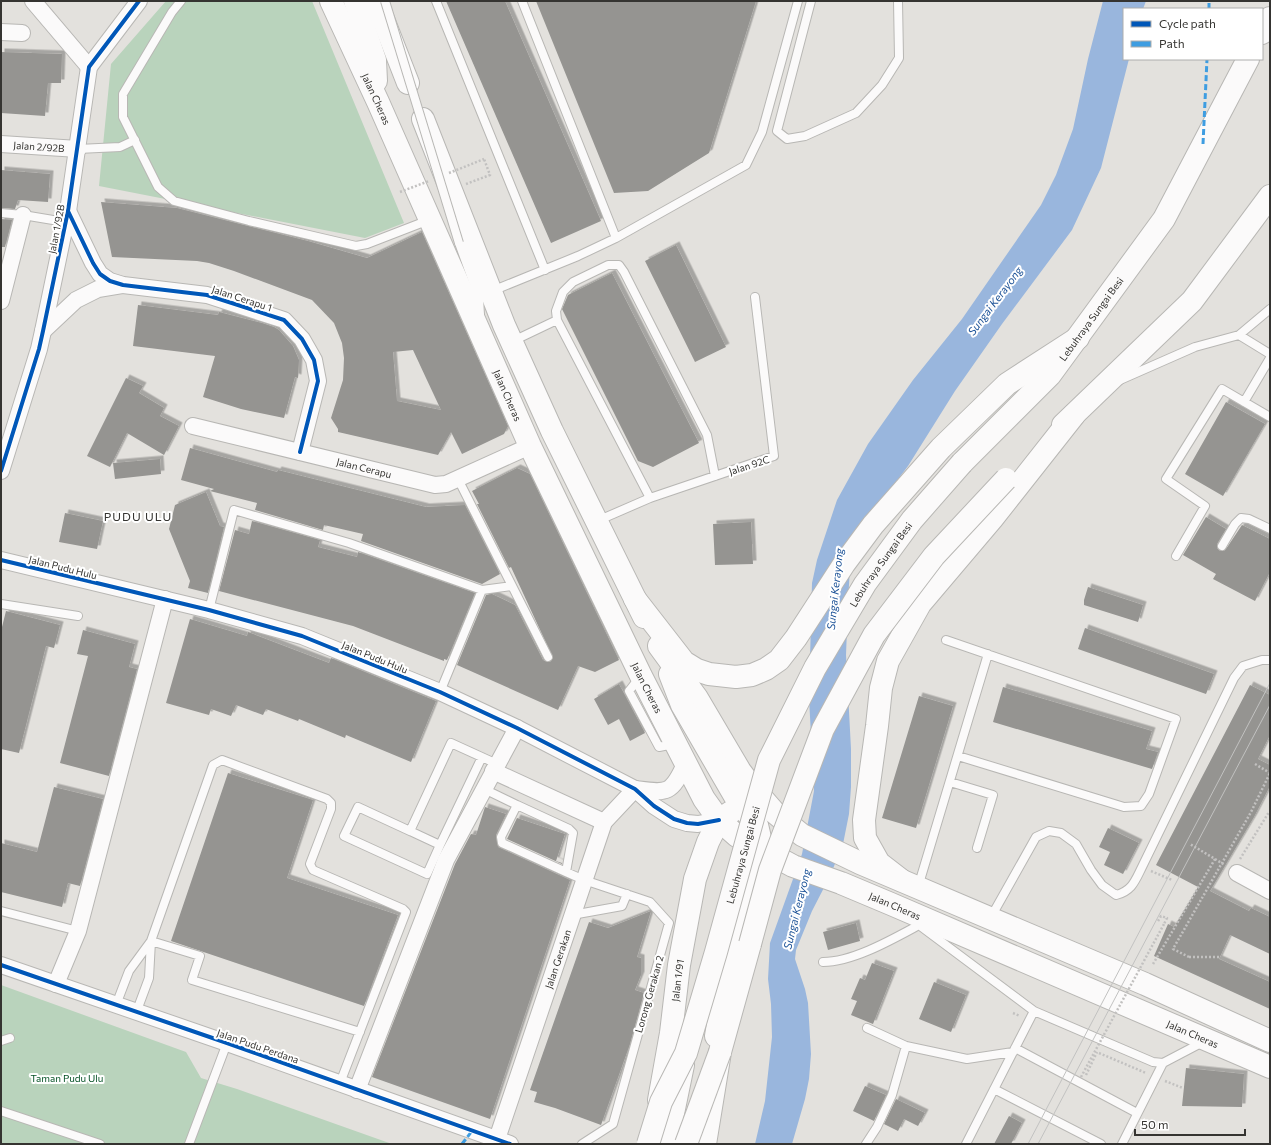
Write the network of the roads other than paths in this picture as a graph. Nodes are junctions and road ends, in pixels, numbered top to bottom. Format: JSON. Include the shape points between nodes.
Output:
{"nodes":[{"id":1,"x":33,"y":1,"type":"edge"},
{"id":2,"x":139,"y":1,"type":"edge"},
{"id":3,"x":182,"y":1,"type":"edge"},
{"id":4,"x":331,"y":1,"type":"edge"},
{"id":5,"x":355,"y":1,"type":"edge"},
{"id":6,"x":436,"y":1,"type":"edge"},
{"id":7,"x":522,"y":1,"type":"edge"},
{"id":8,"x":798,"y":1,"type":"edge"},
{"id":9,"x":811,"y":1,"type":"edge"},
{"id":10,"x":898,"y":1,"type":"edge"},
{"id":11,"x":382,"y":5,"type":"edge"},
{"id":12,"x":1270,"y":18,"type":"edge"},
{"id":13,"x":1263,"y":31,"type":"edge"},
{"id":14,"x":1,"y":32,"type":"edge"},
{"id":15,"x":22,"y":33,"type":"dead end"},
{"id":16,"x":1247,"y":60,"type":"edge"},
{"id":17,"x":89,"y":67,"type":"junction"},
{"id":18,"x":378,"y":102,"type":"junction"},
{"id":19,"x":134,"y":140,"type":"junction"},
{"id":20,"x":1,"y":144,"type":"edge"},
{"id":21,"x":78,"y":149,"type":"junction"},
{"id":22,"x":1270,"y":196,"type":"edge"},
{"id":23,"x":1,"y":213,"type":"edge"},
{"id":24,"x":23,"y":215,"type":"junction"},
{"id":25,"x":66,"y":217,"type":"junction"},
{"id":26,"x":430,"y":220,"type":"junction"},
{"id":27,"x":616,"y":238,"type":"junction"},
{"id":28,"x":459,"y":243,"type":"junction"},
{"id":29,"x":544,"y":270,"type":"junction"},
{"id":30,"x":123,"y":285,"type":"junction"},
{"id":31,"x":491,"y":291,"type":"junction"},
{"id":32,"x":754,"y":297,"type":"dead end"},
{"id":33,"x":1,"y":301,"type":"edge"},
{"id":34,"x":1270,"y":309,"type":"edge"},
{"id":35,"x":557,"y":320,"type":"junction"},
{"id":36,"x":43,"y":331,"type":"junction"},
{"id":37,"x":508,"y":333,"type":"junction"},
{"id":38,"x":1239,"y":335,"type":"junction"},
{"id":39,"x":481,"y":336,"type":"junction"},
{"id":40,"x":1078,"y":338,"type":"junction"},
{"id":41,"x":1270,"y":354,"type":"edge"},
{"id":42,"x":1270,"y":358,"type":"edge"},
{"id":43,"x":1102,"y":388,"type":"junction"},
{"id":44,"x":1244,"y":402,"type":"junction"},
{"id":45,"x":1074,"y":415,"type":"junction"},
{"id":46,"x":1270,"y":417,"type":"edge"},
{"id":47,"x":193,"y":426,"type":"dead end"},
{"id":48,"x":530,"y":446,"type":"junction"},
{"id":49,"x":300,"y":452,"type":"junction"},
{"id":50,"x":1,"y":471,"type":"edge"},
{"id":51,"x":715,"y":476,"type":"junction"},
{"id":52,"x":458,"y":479,"type":"junction"},
{"id":53,"x":650,"y":498,"type":"junction"},
{"id":54,"x":597,"y":521,"type":"junction"},
{"id":55,"x":1270,"y":529,"type":"edge"},
{"id":56,"x":1222,"y":546,"type":"dead end"},
{"id":57,"x":1176,"y":556,"type":"dead end"},
{"id":58,"x":1,"y":560,"type":"edge"},
{"id":59,"x":512,"y":586,"type":"junction"},
{"id":60,"x":482,"y":590,"type":"junction"},
{"id":61,"x":635,"y":599,"type":"junction"},
{"id":62,"x":165,"y":600,"type":"junction"},
{"id":63,"x":1,"y":604,"type":"edge"},
{"id":64,"x":209,"y":610,"type":"junction"},
{"id":65,"x":78,"y":616,"type":"dead end"},
{"id":66,"x":946,"y":640,"type":"dead end"},
{"id":67,"x":658,"y":646,"type":"junction"},
{"id":68,"x":988,"y":654,"type":"junction"},
{"id":69,"x":548,"y":656,"type":"dead end"},
{"id":70,"x":1270,"y":660,"type":"edge"},
{"id":71,"x":440,"y":692,"type":"junction"},
{"id":72,"x":517,"y":728,"type":"junction"},
{"id":73,"x":958,"y":756,"type":"junction"},
{"id":74,"x":482,"y":757,"type":"junction"},
{"id":75,"x":685,"y":764,"type":"junction"},
{"id":76,"x":495,"y":768,"type":"junction"},
{"id":77,"x":950,"y":782,"type":"junction"},
{"id":78,"x":484,"y":789,"type":"junction"},
{"id":79,"x":635,"y":789,"type":"junction"},
{"id":80,"x":761,"y":798,"type":"junction"},
{"id":81,"x":517,"y":805,"type":"junction"},
{"id":82,"x":740,"y":805,"type":"junction"},
{"id":83,"x":719,"y":820,"type":"junction"},
{"id":84,"x":604,"y":822,"type":"junction"},
{"id":85,"x":410,"y":831,"type":"junction"},
{"id":86,"x":440,"y":845,"type":"junction"},
{"id":87,"x":760,"y":848,"type":"junction"},
{"id":88,"x":977,"y":848,"type":"dead end"},
{"id":89,"x":790,"y":864,"type":"junction"},
{"id":90,"x":1238,"y":868,"type":"road end"},
{"id":91,"x":566,"y":872,"type":"junction"},
{"id":92,"x":751,"y":878,"type":"junction"},
{"id":93,"x":584,"y":880,"type":"junction"},
{"id":94,"x":910,"y":884,"type":"junction"},
{"id":95,"x":1270,"y":891,"type":"edge"},
{"id":96,"x":627,"y":894,"type":"junction"},
{"id":97,"x":1,"y":911,"type":"edge"},
{"id":98,"x":572,"y":915,"type":"junction"},
{"id":99,"x":990,"y":918,"type":"junction"},
{"id":100,"x":923,"y":922,"type":"junction"},
{"id":101,"x":78,"y":931,"type":"junction"},
{"id":102,"x":151,"y":941,"type":"junction"},
{"id":103,"x":823,"y":962,"type":"dead end"},
{"id":104,"x":1,"y":965,"type":"edge"},
{"id":105,"x":56,"y":984,"type":"junction"},
{"id":106,"x":116,"y":1005,"type":"junction"},
{"id":107,"x":1034,"y":1011,"type":"junction"},
{"id":108,"x":136,"y":1013,"type":"junction"},
{"id":109,"x":867,"y":1028,"type":"dead end"},
{"id":110,"x":360,"y":1032,"type":"junction"},
{"id":111,"x":10,"y":1038,"type":"dead end"},
{"id":112,"x":1208,"y":1040,"type":"junction"},
{"id":113,"x":1,"y":1041,"type":"edge"},
{"id":114,"x":1270,"y":1042,"type":"edge"},
{"id":115,"x":228,"y":1044,"type":"junction"},
{"id":116,"x":906,"y":1046,"type":"junction"},
{"id":117,"x":1014,"y":1050,"type":"junction"},
{"id":118,"x":720,"y":1052,"type":"junction"},
{"id":119,"x":686,"y":1053,"type":"junction"},
{"id":120,"x":1163,"y":1063,"type":"junction"},
{"id":121,"x":1267,"y":1070,"type":"edge"},
{"id":122,"x":340,"y":1084,"type":"junction"},
{"id":123,"x":994,"y":1089,"type":"junction"},
{"id":124,"x":357,"y":1090,"type":"junction"},
{"id":125,"x":1,"y":1110,"type":"edge"},
{"id":126,"x":1137,"y":1113,"type":"junction"},
{"id":127,"x":502,"y":1142,"type":"edge"},
{"id":128,"x":100,"y":1144,"type":"edge"},
{"id":129,"x":188,"y":1144,"type":"edge"},
{"id":130,"x":582,"y":1144,"type":"edge"},
{"id":131,"x":648,"y":1144,"type":"edge"},
{"id":132,"x":665,"y":1144,"type":"edge"},
{"id":133,"x":686,"y":1144,"type":"edge"},
{"id":134,"x":700,"y":1144,"type":"edge"},
{"id":135,"x":705,"y":1144,"type":"edge"},
{"id":136,"x":866,"y":1144,"type":"edge"},
{"id":137,"x":966,"y":1144,"type":"edge"},
{"id":138,"x":1101,"y":1144,"type":"edge"},
{"id":139,"x":1122,"y":1144,"type":"edge"}],
"edges":[{"from":1,"to":17,"type":"street"},
{"from":2,"to":17,"type":"street","name":"Jalan 1/92B"},
{"from":3,"to":19,"type":"lane","via":[[172,12],[123,94],[123,117]]},
{"from":4,"to":18,"type":"main road","name":"Jalan Cheras"},
{"from":5,"to":18,"type":"main road","via":[[375,60]]},
{"from":6,"to":29,"type":"lane"},
{"from":7,"to":27,"type":"lane"},
{"from":8,"to":27,"type":"lane","via":[[762,132],[746,165]]},
{"from":9,"to":10,"type":"lane","via":[[777,131],[787,139],[805,136],[856,113],[882,85],[899,58]]},
{"from":11,"to":28,"type":"lane","bridge":true},
{"from":11,"to":31,"type":"main road"},
{"from":12,"to":13,"type":"main road"},
{"from":14,"to":15,"type":"street"},
{"from":16,"to":40,"type":"main road","name":"Lebuhraya Sungai Besi","via":[[1164,218]]},
{"from":17,"to":21,"type":"street","name":"Jalan 1/92B"},
{"from":18,"to":26,"type":"main road","name":"Jalan Cheras"},
{"from":19,"to":21,"type":"lane","via":[[120,147]]},
{"from":19,"to":26,"type":"lane","via":[[158,187],[174,201],[356,246]]},
{"from":20,"to":21,"type":"street","name":"Jalan 2/92B"},
{"from":21,"to":25,"type":"street","name":"Jalan 1/92B"},
{"from":22,"to":43,"type":"main road","via":[[1192,301]]},
{"from":23,"to":24,"type":"lane"},
{"from":24,"to":25,"type":"lane"},
{"from":24,"to":33,"type":"street"},
{"from":25,"to":30,"type":"street","name":"Jalan Cerapu 1","via":[[100,274],[110,282]]},
{"from":25,"to":36,"type":"street","name":"Jalan 1/92B"},
{"from":26,"to":39,"type":"main road","name":"Jalan Cheras"},
{"from":27,"to":29,"type":"lane"},
{"from":28,"to":37,"type":"lane"},
{"from":28,"to":39,"type":"lane","via":[[479,298]]},
{"from":29,"to":31,"type":"lane"},
{"from":30,"to":36,"type":"street","via":[[98,289],[76,300]]},
{"from":30,"to":49,"type":"street","name":"Jalan Cerapu 1","via":[[207,295],[284,320],[302,339],[314,360],[318,381]]},
{"from":31,"to":37,"type":"main road"},
{"from":32,"to":51,"type":"lane","name":"Jalan 92C","via":[[774,456]]},
{"from":34,"to":38,"type":"lane"},
{"from":35,"to":37,"type":"lane"},
{"from":35,"to":51,"type":"lane","via":[[556,311],[563,292],[574,282],[608,265],[619,265],[707,435]]},
{"from":35,"to":53,"type":"lane"},
{"from":36,"to":50,"type":"street","name":"Jalan 1/92B"},
{"from":37,"to":54,"type":"main road","via":[[552,431]]},
{"from":38,"to":41,"type":"lane"},
{"from":38,"to":43,"type":"lane","via":[[1195,347]]},
{"from":39,"to":48,"type":"main road","name":"Jalan Cheras"},
{"from":40,"to":61,"type":"main road","via":[[1007,384],[941,448],[873,525],[844,564],[796,638],[779,660],[766,669],[752,676],[736,677],[697,670],[684,662]]},
{"from":40,"to":119,"type":"main road","name":"Lebuhraya Sungai Besi","bridge":true,"via":[[1050,375],[962,463],[912,520],[865,584],[815,668],[769,760]]},
{"from":42,"to":44,"type":"lane"},
{"from":43,"to":45,"type":"main road"},
{"from":44,"to":46,"type":"lane"},
{"from":44,"to":57,"type":"lane","via":[[1222,389],[1166,479],[1205,506]]},
{"from":45,"to":94,"type":"main road","via":[[920,604],[888,661],[881,688],[864,820],[865,838],[879,864]]},
{"from":45,"to":118,"type":"main road","bridge":true,"via":[[1006,479],[934,556],[874,636],[823,729],[770,870]]},
{"from":47,"to":49,"type":"street","name":"Jalan Cerapu"},
{"from":48,"to":52,"type":"street","name":"Jalan Cerapu"},
{"from":48,"to":75,"type":"main road","name":"Jalan Cheras"},
{"from":49,"to":52,"type":"street","name":"Jalan Cerapu","via":[[434,485]]},
{"from":51,"to":53,"type":"lane","name":"Jalan 92C"},
{"from":52,"to":59,"type":"lane"},
{"from":53,"to":54,"type":"lane","name":"Jalan 92C"},
{"from":54,"to":61,"type":"main road"},
{"from":55,"to":56,"type":"lane","via":[[1241,518],[1234,524]]},
{"from":58,"to":62,"type":"street","name":"Jalan Pudu Hulu"},
{"from":59,"to":60,"type":"lane"},
{"from":59,"to":69,"type":"lane"},
{"from":60,"to":64,"type":"lane","via":[[349,543],[234,510]]},
{"from":60,"to":71,"type":"lane"},
{"from":61,"to":67,"type":"main road"},
{"from":62,"to":64,"type":"street","name":"Jalan Pudu Hulu"},
{"from":62,"to":101,"type":"street"},
{"from":63,"to":65,"type":"lane"},
{"from":64,"to":71,"type":"street","name":"Jalan Pudu Hulu","via":[[302,636]]},
{"from":66,"to":68,"type":"lane"},
{"from":67,"to":80,"type":"main road","via":[[697,698],[740,771]]},
{"from":67,"to":82,"type":"main road","via":[[682,705]]},
{"from":68,"to":73,"type":"lane"},
{"from":68,"to":73,"type":"lane","via":[[1176,719],[1149,794],[1141,806],[1124,807]]},
{"from":70,"to":99,"type":"lane","via":[[1243,666],[1234,678],[1130,888],[1116,895],[1102,885],[1076,844],[1061,833],[1049,832],[1036,837]]},
{"from":71,"to":72,"type":"street","name":"Jalan Pudu Hulu"},
{"from":72,"to":76,"type":"street"},
{"from":72,"to":79,"type":"street","name":"Jalan Pudu Hulu"},
{"from":73,"to":77,"type":"lane"},
{"from":74,"to":76,"type":"lane"},
{"from":74,"to":85,"type":"lane","via":[[452,743]]},
{"from":74,"to":86,"type":"lane"},
{"from":75,"to":79,"type":"street","name":"Jalan Pudu Hulu","via":[[672,788],[660,792]]},
{"from":75,"to":83,"type":"main road","name":"Jalan Cheras"},
{"from":76,"to":78,"type":"street"},
{"from":76,"to":84,"type":"street"},
{"from":77,"to":88,"type":"lane","via":[[993,795]]},
{"from":77,"to":94,"type":"lane"},
{"from":78,"to":81,"type":"lane"},
{"from":78,"to":124,"type":"street","via":[[446,860]]},
{"from":79,"to":83,"type":"street","name":"Jalan Pudu Hulu","via":[[674,820],[698,824]]},
{"from":79,"to":84,"type":"street","name":"Jalan Gerakan"},
{"from":80,"to":82,"type":"main road"},
{"from":80,"to":94,"type":"main road","via":[[802,836]]},
{"from":81,"to":91,"type":"lane","via":[[573,833]]},
{"from":81,"to":91,"type":"lane","name":"Lorong Gerakan 2","via":[[501,836],[502,843]]},
{"from":82,"to":83,"type":"main road"},
{"from":82,"to":87,"type":"main road","via":[[757,825]]},
{"from":83,"to":87,"type":"main road","name":"Jalan Cheras","via":[[737,836]]},
{"from":83,"to":131,"type":"main road","name":"Jalan 1/91","via":[[695,878],[679,965],[662,1085]]},
{"from":84,"to":93,"type":"street","name":"Jalan Gerakan"},
{"from":85,"to":86,"type":"lane"},
{"from":85,"to":86,"type":"lane","via":[[358,807],[344,836],[426,874]]},
{"from":87,"to":89,"type":"main road","name":"Jalan Cheras"},
{"from":87,"to":92,"type":"main road"},
{"from":89,"to":92,"type":"main road","via":[[768,868]]},
{"from":89,"to":100,"type":"main road","name":"Jalan Cheras","via":[[891,904]]},
{"from":90,"to":95,"type":"street"},
{"from":91,"to":93,"type":"lane","name":"Lorong Gerakan 2"},
{"from":92,"to":134,"type":"main road","via":[[729,958]]},
{"from":93,"to":96,"type":"lane","name":"Lorong Gerakan 2"},
{"from":93,"to":98,"type":"street","name":"Jalan Gerakan"},
{"from":94,"to":99,"type":"main road"},
{"from":96,"to":98,"type":"lane","via":[[622,906]]},
{"from":96,"to":130,"type":"lane","name":"Lorong Gerakan 2","via":[[650,902],[669,923],[613,1124]]},
{"from":97,"to":101,"type":"lane"},
{"from":98,"to":127,"type":"street","name":"Jalan Gerakan"},
{"from":99,"to":114,"type":"main road","via":[[1145,984]]},
{"from":100,"to":103,"type":"lane","via":[[888,942],[844,959]]},
{"from":100,"to":107,"type":"lane"},
{"from":100,"to":112,"type":"main road","name":"Jalan Cheras"},
{"from":101,"to":105,"type":"street"},
{"from":102,"to":106,"type":"lane","via":[[129,971]]},
{"from":102,"to":108,"type":"lane","via":[[149,978]]},
{"from":102,"to":110,"type":"lane","via":[[200,956],[192,980]]},
{"from":102,"to":110,"type":"lane","via":[[213,765],[222,760],[327,799],[331,803],[331,808],[310,864],[311,868],[406,912]]},
{"from":104,"to":105,"type":"street","name":"Jalan Pudu Perdana"},
{"from":105,"to":106,"type":"street","name":"Jalan Pudu Perdana"},
{"from":106,"to":108,"type":"street","name":"Jalan Pudu Perdana"},
{"from":107,"to":117,"type":"lane"},
{"from":107,"to":120,"type":"lane","via":[[1153,1062]]},
{"from":108,"to":115,"type":"street","name":"Jalan Pudu Perdana"},
{"from":109,"to":116,"type":"lane"},
{"from":110,"to":122,"type":"lane"},
{"from":111,"to":113,"type":"lane"},
{"from":112,"to":120,"type":"lane"},
{"from":112,"to":121,"type":"main road","name":"Jalan Cheras"},
{"from":115,"to":122,"type":"street","name":"Jalan Pudu Perdana"},
{"from":115,"to":129,"type":"lane"},
{"from":116,"to":117,"type":"lane","via":[[967,1059]]},
{"from":116,"to":136,"type":"lane","via":[[892,1094]]},
{"from":117,"to":123,"type":"lane"},
{"from":117,"to":126,"type":"lane"},
{"from":118,"to":133,"type":"main road","bridge":true},
{"from":118,"to":135,"type":"main road","bridge":true},
{"from":119,"to":131,"type":"main road","name":"Lebuhraya Sungai Besi","bridge":true,"via":[[662,1102]]},
{"from":119,"to":132,"type":"main road","bridge":true},
{"from":120,"to":126,"type":"lane"},
{"from":122,"to":124,"type":"street","name":"Jalan Pudu Perdana"},
{"from":123,"to":137,"type":"lane"},
{"from":123,"to":138,"type":"lane"},
{"from":124,"to":127,"type":"street","name":"Jalan Pudu Perdana"},
{"from":125,"to":128,"type":"lane"},
{"from":126,"to":139,"type":"lane"}]}
